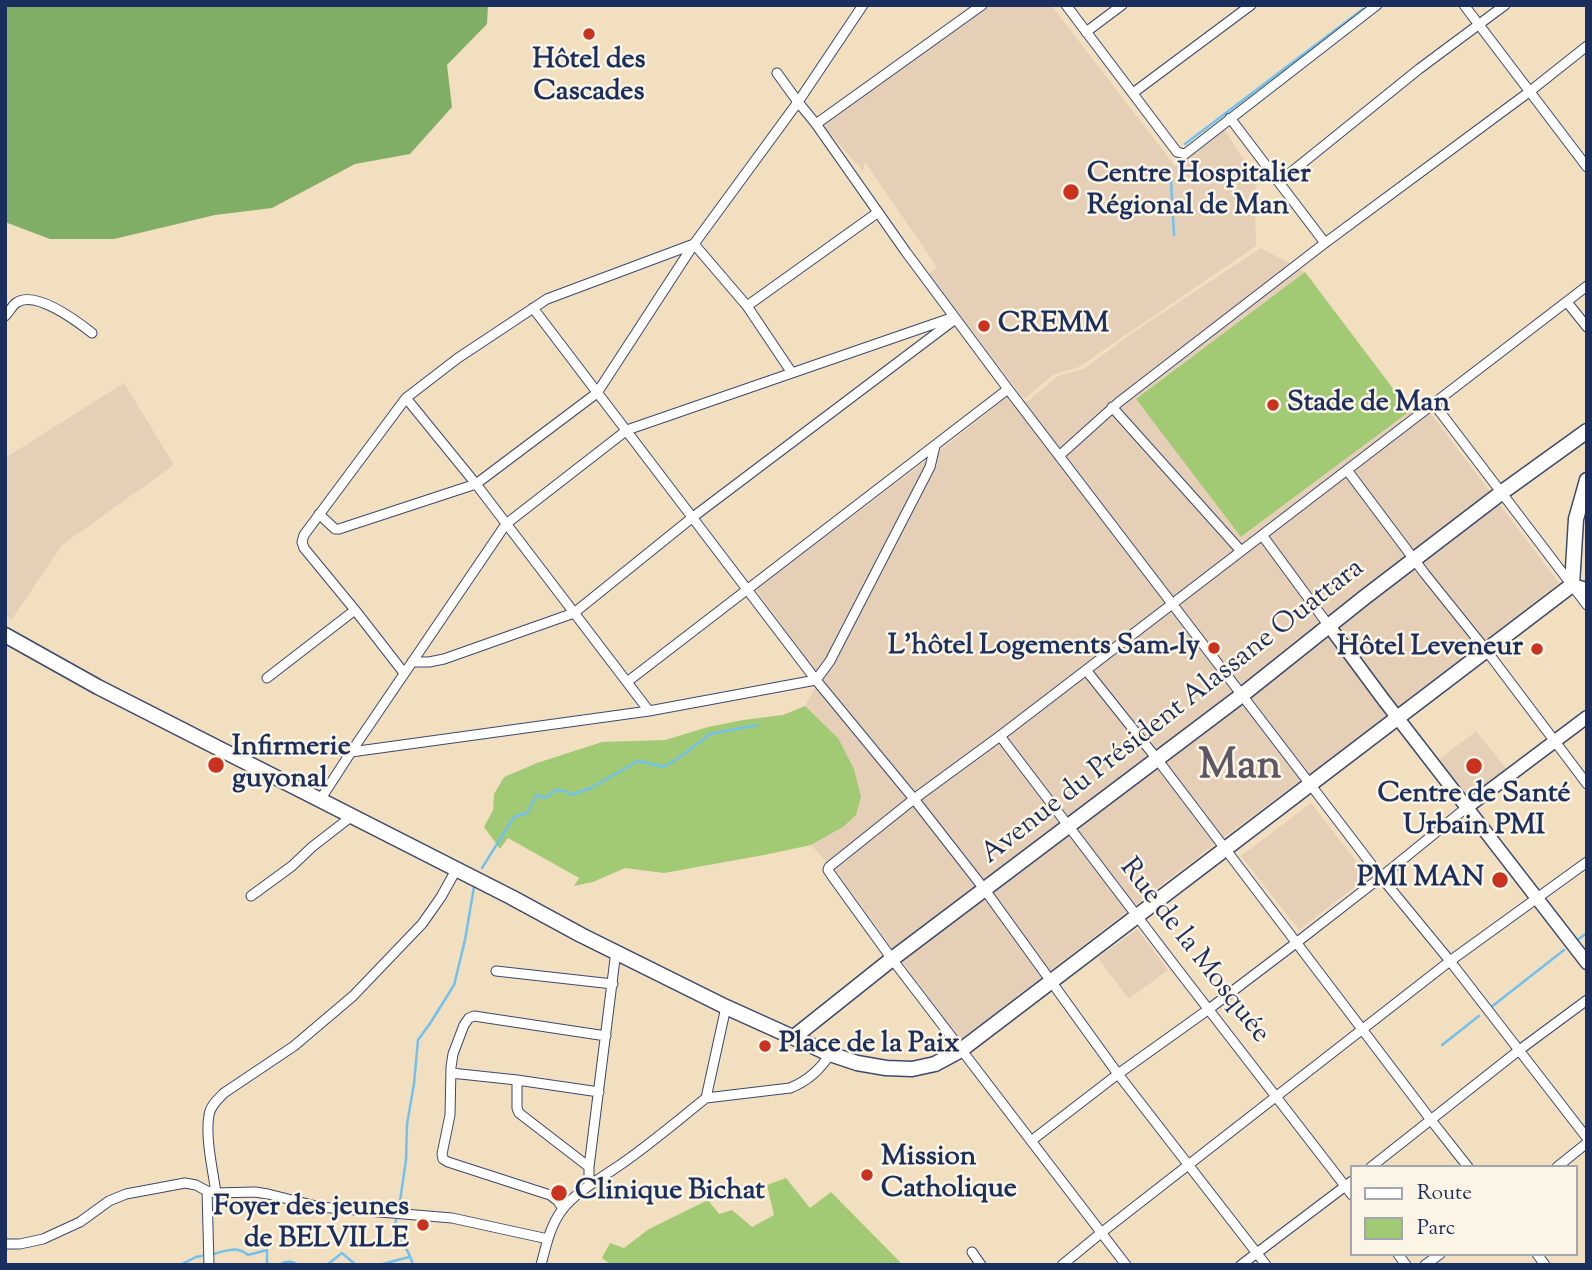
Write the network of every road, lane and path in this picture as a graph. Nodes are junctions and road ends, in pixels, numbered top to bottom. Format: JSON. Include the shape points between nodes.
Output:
{"nodes":[{"id":1,"x":863,"y":5,"type":"edge"},
{"id":2,"x":982,"y":5,"type":"edge"},
{"id":3,"x":1066,"y":5,"type":"edge"},
{"id":4,"x":1122,"y":5,"type":"edge"},
{"id":5,"x":1251,"y":5,"type":"edge"},
{"id":6,"x":1464,"y":5,"type":"edge"},
{"id":7,"x":1505,"y":5,"type":"edge"},
{"id":8,"x":1374,"y":6,"type":"edge"},
{"id":9,"x":1479,"y":24,"type":"junction"},
{"id":10,"x":1086,"y":32,"type":"junction"},
{"id":11,"x":1587,"y":46,"type":"edge"},
{"id":12,"x":777,"y":72,"type":"dead end"},
{"id":13,"x":1529,"y":92,"type":"junction"},
{"id":14,"x":1133,"y":93,"type":"junction"},
{"id":15,"x":798,"y":102,"type":"junction"},
{"id":16,"x":1230,"y":118,"type":"junction"},
{"id":17,"x":816,"y":124,"type":"junction"},
{"id":18,"x":1587,"y":167,"type":"edge"},
{"id":19,"x":1279,"y":182,"type":"junction"},
{"id":20,"x":877,"y":213,"type":"junction"},
{"id":21,"x":1325,"y":243,"type":"junction"},
{"id":22,"x":695,"y":244,"type":"junction"},
{"id":23,"x":1587,"y":286,"type":"edge"},
{"id":24,"x":1567,"y":302,"type":"junction"},
{"id":25,"x":747,"y":306,"type":"junction"},
{"id":26,"x":533,"y":308,"type":"junction"},
{"id":27,"x":5,"y":316,"type":"edge"},
{"id":28,"x":954,"y":318,"type":"junction"},
{"id":29,"x":1587,"y":327,"type":"edge"},
{"id":30,"x":92,"y":333,"type":"dead end"},
{"id":31,"x":792,"y":373,"type":"junction"},
{"id":32,"x":1008,"y":389,"type":"junction"},
{"id":33,"x":597,"y":393,"type":"junction"},
{"id":34,"x":406,"y":398,"type":"junction"},
{"id":35,"x":1434,"y":404,"type":"junction"},
{"id":36,"x":1112,"y":407,"type":"junction"},
{"id":37,"x":627,"y":430,"type":"junction"},
{"id":38,"x":1587,"y":430,"type":"edge"},
{"id":39,"x":935,"y":446,"type":"junction"},
{"id":40,"x":1059,"y":456,"type":"junction"},
{"id":41,"x":1347,"y":470,"type":"junction"},
{"id":42,"x":1587,"y":480,"type":"edge"},
{"id":43,"x":476,"y":484,"type":"junction"},
{"id":44,"x":1501,"y":492,"type":"junction"},
{"id":45,"x":319,"y":514,"type":"junction"},
{"id":46,"x":693,"y":517,"type":"junction"},
{"id":47,"x":506,"y":524,"type":"junction"},
{"id":48,"x":1262,"y":536,"type":"junction"},
{"id":49,"x":1241,"y":551,"type":"junction"},
{"id":50,"x":1414,"y":561,"type":"junction"},
{"id":51,"x":1572,"y":585,"type":"junction"},
{"id":52,"x":1587,"y":589,"type":"edge"},
{"id":53,"x":747,"y":590,"type":"junction"},
{"id":54,"x":1172,"y":604,"type":"junction"},
{"id":55,"x":1587,"y":605,"type":"edge"},
{"id":56,"x":355,"y":610,"type":"junction"},
{"id":57,"x":574,"y":613,"type":"junction"},
{"id":58,"x":1329,"y":626,"type":"junction"},
{"id":59,"x":5,"y":635,"type":"edge"},
{"id":60,"x":1486,"y":650,"type":"junction"},
{"id":61,"x":412,"y":662,"type":"junction"},
{"id":62,"x":1086,"y":670,"type":"junction"},
{"id":63,"x":404,"y":673,"type":"junction"},
{"id":64,"x":267,"y":678,"type":"dead end"},
{"id":65,"x":816,"y":680,"type":"junction"},
{"id":66,"x":627,"y":682,"type":"junction"},
{"id":67,"x":1242,"y":695,"type":"junction"},
{"id":68,"x":649,"y":711,"type":"junction"},
{"id":69,"x":1399,"y":717,"type":"junction"},
{"id":70,"x":1587,"y":717,"type":"edge"},
{"id":71,"x":1000,"y":736,"type":"junction"},
{"id":72,"x":1554,"y":741,"type":"junction"},
{"id":73,"x":351,"y":752,"type":"junction"},
{"id":74,"x":1157,"y":759,"type":"junction"},
{"id":75,"x":1311,"y":784,"type":"junction"},
{"id":76,"x":1587,"y":784,"type":"edge"},
{"id":77,"x":914,"y":799,"type":"junction"},
{"id":78,"x":320,"y":800,"type":"junction"},
{"id":79,"x":1466,"y":808,"type":"junction"},
{"id":80,"x":352,"y":816,"type":"junction"},
{"id":81,"x":1068,"y":827,"type":"junction"},
{"id":82,"x":1225,"y":849,"type":"junction"},
{"id":83,"x":1587,"y":862,"type":"edge"},
{"id":84,"x":456,"y":870,"type":"junction"},
{"id":85,"x":1381,"y":877,"type":"junction"},
{"id":86,"x":985,"y":890,"type":"junction"},
{"id":87,"x":251,"y":896,"type":"dead end"},
{"id":88,"x":1536,"y":898,"type":"junction"},
{"id":89,"x":1137,"y":917,"type":"junction"},
{"id":90,"x":1296,"y":943,"type":"junction"},
{"id":91,"x":616,"y":951,"type":"junction"},
{"id":92,"x":892,"y":959,"type":"junction"},
{"id":93,"x":1450,"y":961,"type":"junction"},
{"id":94,"x":1587,"y":963,"type":"edge"},
{"id":95,"x":496,"y":971,"type":"dead end"},
{"id":96,"x":1052,"y":981,"type":"junction"},
{"id":97,"x":613,"y":985,"type":"junction"},
{"id":98,"x":1587,"y":1000,"type":"edge"},
{"id":99,"x":726,"y":1007,"type":"junction"},
{"id":100,"x":1209,"y":1009,"type":"junction"},
{"id":101,"x":1362,"y":1030,"type":"junction"},
{"id":102,"x":606,"y":1036,"type":"junction"},
{"id":103,"x":794,"y":1037,"type":"junction"},
{"id":104,"x":961,"y":1051,"type":"junction"},
{"id":105,"x":1518,"y":1051,"type":"junction"},
{"id":106,"x":830,"y":1054,"type":"junction"},
{"id":107,"x":451,"y":1073,"type":"junction"},
{"id":108,"x":1118,"y":1074,"type":"junction"},
{"id":109,"x":517,"y":1080,"type":"junction"},
{"id":110,"x":599,"y":1092,"type":"junction"},
{"id":111,"x":1276,"y":1097,"type":"junction"},
{"id":112,"x":706,"y":1098,"type":"junction"},
{"id":113,"x":1431,"y":1120,"type":"junction"},
{"id":114,"x":1587,"y":1138,"type":"edge"},
{"id":115,"x":1031,"y":1141,"type":"junction"},
{"id":116,"x":1587,"y":1143,"type":"edge"},
{"id":117,"x":1189,"y":1164,"type":"junction"},
{"id":118,"x":1374,"y":1165,"type":"edge"},
{"id":119,"x":1466,"y":1165,"type":"edge"},
{"id":120,"x":1560,"y":1165,"type":"edge"},
{"id":121,"x":589,"y":1167,"type":"junction"},
{"id":122,"x":1349,"y":1184,"type":"edge"},
{"id":123,"x":589,"y":1185,"type":"junction"},
{"id":124,"x":212,"y":1192,"type":"junction"},
{"id":125,"x":563,"y":1209,"type":"junction"},
{"id":126,"x":1101,"y":1233,"type":"junction"},
{"id":127,"x":548,"y":1238,"type":"junction"},
{"id":128,"x":5,"y":1244,"type":"edge"},
{"id":129,"x":972,"y":1252,"type":"dead end"},
{"id":130,"x":1257,"y":1253,"type":"junction"},
{"id":131,"x":209,"y":1265,"type":"edge"},
{"id":132,"x":541,"y":1265,"type":"edge"},
{"id":133,"x":981,"y":1265,"type":"edge"},
{"id":134,"x":1062,"y":1265,"type":"edge"},
{"id":135,"x":1126,"y":1265,"type":"edge"},
{"id":136,"x":1241,"y":1265,"type":"edge"},
{"id":137,"x":1266,"y":1265,"type":"edge"}],
"edges":[{"from":1,"to":15,"type":"street"},
{"from":2,"to":17,"type":"street"},
{"from":3,"to":10,"type":"street"},
{"from":4,"to":10,"type":"street"},
{"from":5,"to":14,"type":"street"},
{"from":6,"to":9,"type":"street"},
{"from":7,"to":9,"type":"street"},
{"from":8,"to":16,"type":"street"},
{"from":9,"to":13,"type":"street"},
{"from":9,"to":19,"type":"street"},
{"from":10,"to":14,"type":"street"},
{"from":11,"to":13,"type":"street"},
{"from":12,"to":15,"type":"street"},
{"from":13,"to":18,"type":"street"},
{"from":13,"to":21,"type":"street"},
{"from":14,"to":16,"type":"street","via":[[1181,155]]},
{"from":15,"to":17,"type":"street"},
{"from":15,"to":22,"type":"street"},
{"from":16,"to":19,"type":"street"},
{"from":17,"to":20,"type":"street"},
{"from":19,"to":21,"type":"street"},
{"from":20,"to":25,"type":"street"},
{"from":20,"to":28,"type":"street"},
{"from":21,"to":36,"type":"street"},
{"from":22,"to":25,"type":"street"},
{"from":22,"to":26,"type":"street"},
{"from":22,"to":33,"type":"street"},
{"from":23,"to":24,"type":"street"},
{"from":24,"to":29,"type":"street"},
{"from":24,"to":35,"type":"street"},
{"from":25,"to":31,"type":"street"},
{"from":26,"to":33,"type":"street"},
{"from":26,"to":34,"type":"street"},
{"from":27,"to":30,"type":"street","via":[[25,299],[46,303]]},
{"from":28,"to":31,"type":"street"},
{"from":28,"to":32,"type":"street"},
{"from":28,"to":46,"type":"street"},
{"from":31,"to":37,"type":"street"},
{"from":32,"to":39,"type":"street"},
{"from":32,"to":40,"type":"street"},
{"from":33,"to":37,"type":"street"},
{"from":33,"to":43,"type":"street"},
{"from":34,"to":43,"type":"street"},
{"from":34,"to":45,"type":"street"},
{"from":35,"to":41,"type":"street"},
{"from":35,"to":44,"type":"street"},
{"from":36,"to":40,"type":"street"},
{"from":36,"to":49,"type":"street"},
{"from":37,"to":46,"type":"street"},
{"from":37,"to":47,"type":"street"},
{"from":38,"to":44,"type":"main road","name":"Avenue du Président Alassane Ouattara"},
{"from":39,"to":53,"type":"street"},
{"from":39,"to":65,"type":"street","via":[[924,480]]},
{"from":40,"to":54,"type":"street"},
{"from":41,"to":48,"type":"street"},
{"from":41,"to":50,"type":"street"},
{"from":42,"to":51,"type":"main road","via":[[1576,519]]},
{"from":43,"to":45,"type":"street","via":[[339,529]]},
{"from":43,"to":47,"type":"street"},
{"from":44,"to":50,"type":"main road","name":"Avenue du Président Alassane Ouattara"},
{"from":44,"to":51,"type":"street"},
{"from":45,"to":56,"type":"street","via":[[304,535],[304,548]]},
{"from":46,"to":53,"type":"street"},
{"from":46,"to":57,"type":"street"},
{"from":47,"to":57,"type":"street"},
{"from":47,"to":61,"type":"street"},
{"from":48,"to":49,"type":"street"},
{"from":48,"to":58,"type":"street"},
{"from":49,"to":54,"type":"street"},
{"from":50,"to":58,"type":"main road","name":"Avenue du Président Alassane Ouattara"},
{"from":50,"to":60,"type":"street"},
{"from":51,"to":52,"type":"main road"},
{"from":51,"to":55,"type":"street"},
{"from":51,"to":60,"type":"main road"},
{"from":53,"to":65,"type":"street"},
{"from":53,"to":66,"type":"street"},
{"from":54,"to":62,"type":"street"},
{"from":54,"to":67,"type":"street"},
{"from":56,"to":63,"type":"street"},
{"from":56,"to":64,"type":"street"},
{"from":57,"to":61,"type":"street","via":[[444,659]]},
{"from":57,"to":66,"type":"street"},
{"from":58,"to":67,"type":"main road","name":"Avenue du Président Alassane Ouattara"},
{"from":58,"to":69,"type":"main road"},
{"from":59,"to":78,"type":"main road"},
{"from":60,"to":69,"type":"main road"},
{"from":60,"to":72,"type":"street"},
{"from":61,"to":63,"type":"street"},
{"from":62,"to":71,"type":"street"},
{"from":62,"to":74,"type":"street"},
{"from":63,"to":73,"type":"street"},
{"from":65,"to":68,"type":"street"},
{"from":65,"to":77,"type":"street"},
{"from":66,"to":68,"type":"street"},
{"from":67,"to":74,"type":"main road","name":"Avenue du Président Alassane Ouattara"},
{"from":67,"to":75,"type":"street"},
{"from":68,"to":73,"type":"street"},
{"from":69,"to":75,"type":"main road"},
{"from":69,"to":79,"type":"main road"},
{"from":70,"to":72,"type":"main road"},
{"from":71,"to":77,"type":"street"},
{"from":71,"to":81,"type":"street","name":"Rue de la Mosquée"},
{"from":72,"to":76,"type":"street"},
{"from":72,"to":79,"type":"main road"},
{"from":73,"to":78,"type":"street"},
{"from":74,"to":81,"type":"main road","name":"Avenue du Président Alassane Ouattara"},
{"from":74,"to":82,"type":"street"},
{"from":75,"to":82,"type":"main road"},
{"from":75,"to":85,"type":"street"},
{"from":77,"to":86,"type":"street"},
{"from":77,"to":92,"type":"street","via":[[828,869]]},
{"from":78,"to":80,"type":"main road"},
{"from":79,"to":85,"type":"street"},
{"from":79,"to":88,"type":"main road"},
{"from":80,"to":84,"type":"main road"},
{"from":80,"to":87,"type":"street"},
{"from":81,"to":86,"type":"main road","name":"Avenue du Président Alassane Ouattara"},
{"from":81,"to":89,"type":"street","name":"Rue de la Mosquée"},
{"from":82,"to":89,"type":"main road"},
{"from":82,"to":90,"type":"street"},
{"from":83,"to":88,"type":"street"},
{"from":84,"to":91,"type":"main road"},
{"from":84,"to":124,"type":"street","via":[[422,924],[353,996],[295,1046],[215,1102],[209,1114]]},
{"from":85,"to":90,"type":"street"},
{"from":85,"to":93,"type":"street"},
{"from":86,"to":92,"type":"main road","name":"Avenue du Président Alassane Ouattara"},
{"from":86,"to":96,"type":"street"},
{"from":88,"to":93,"type":"street"},
{"from":88,"to":94,"type":"main road"},
{"from":89,"to":96,"type":"main road"},
{"from":89,"to":100,"type":"street","name":"Rue de la Mosquée"},
{"from":90,"to":100,"type":"street"},
{"from":90,"to":101,"type":"street"},
{"from":91,"to":97,"type":"street"},
{"from":91,"to":99,"type":"main road"},
{"from":92,"to":103,"type":"main road","name":"Avenue du Président Alassane Ouattara"},
{"from":92,"to":104,"type":"street"},
{"from":93,"to":101,"type":"street"},
{"from":93,"to":105,"type":"street"},
{"from":95,"to":97,"type":"street"},
{"from":96,"to":104,"type":"main road"},
{"from":96,"to":108,"type":"street"},
{"from":97,"to":102,"type":"street"},
{"from":98,"to":105,"type":"street"},
{"from":99,"to":103,"type":"main road"},
{"from":99,"to":112,"type":"street"},
{"from":100,"to":108,"type":"street"},
{"from":100,"to":111,"type":"street","name":"Rue de la Mosquée"},
{"from":101,"to":111,"type":"street"},
{"from":101,"to":113,"type":"street"},
{"from":102,"to":107,"type":"street","via":[[469,1017],[453,1054]]},
{"from":102,"to":110,"type":"street"},
{"from":103,"to":106,"type":"main road"},
{"from":104,"to":106,"type":"main road","via":[[912,1069],[857,1063]]},
{"from":104,"to":115,"type":"street"},
{"from":105,"to":113,"type":"street"},
{"from":105,"to":114,"type":"street"},
{"from":106,"to":112,"type":"street","via":[[822,1068],[790,1088]]},
{"from":107,"to":109,"type":"street"},
{"from":107,"to":125,"type":"street","via":[[443,1159],[550,1195]]},
{"from":108,"to":115,"type":"street"},
{"from":108,"to":117,"type":"street"},
{"from":109,"to":110,"type":"street"},
{"from":109,"to":121,"type":"street","via":[[519,1113]]},
{"from":110,"to":121,"type":"street"},
{"from":111,"to":117,"type":"street"},
{"from":111,"to":122,"type":"street","name":"Rue de la Mosquée"},
{"from":112,"to":123,"type":"street"},
{"from":113,"to":118,"type":"street"},
{"from":113,"to":119,"type":"street"},
{"from":115,"to":126,"type":"street"},
{"from":116,"to":120,"type":"street"},
{"from":117,"to":126,"type":"street"},
{"from":117,"to":130,"type":"street"},
{"from":121,"to":123,"type":"street"},
{"from":122,"to":130,"type":"street"},
{"from":123,"to":125,"type":"street"},
{"from":124,"to":127,"type":"street","via":[[255,1192],[320,1208],[452,1218]]},
{"from":124,"to":128,"type":"street","via":[[185,1183],[126,1194],[43,1239]]},
{"from":124,"to":131,"type":"street"},
{"from":125,"to":127,"type":"street"},
{"from":126,"to":134,"type":"street"},
{"from":126,"to":135,"type":"street"},
{"from":127,"to":132,"type":"street"},
{"from":129,"to":133,"type":"street"},
{"from":130,"to":136,"type":"street"},
{"from":130,"to":137,"type":"street"}]}
